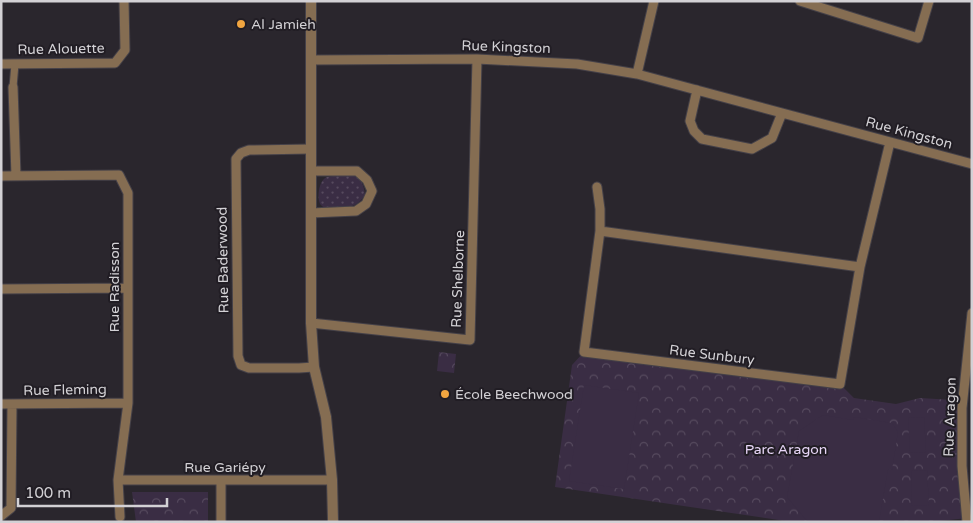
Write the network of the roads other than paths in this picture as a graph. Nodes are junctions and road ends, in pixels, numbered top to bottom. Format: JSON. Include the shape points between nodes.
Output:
{"nodes":[{"id":1,"x":124,"y":1,"type":"edge"},
{"id":2,"x":311,"y":1,"type":"edge"},
{"id":3,"x":654,"y":1,"type":"edge"},
{"id":4,"x":800,"y":1,"type":"edge"},
{"id":5,"x":929,"y":1,"type":"edge"},
{"id":6,"x":477,"y":59,"type":"junction"},
{"id":7,"x":311,"y":60,"type":"junction"},
{"id":8,"x":1,"y":64,"type":"edge"},
{"id":9,"x":15,"y":64,"type":"junction"},
{"id":10,"x":637,"y":74,"type":"junction"},
{"id":11,"x":13,"y":88,"type":"joint"},
{"id":12,"x":697,"y":90,"type":"junction"},
{"id":13,"x":782,"y":112,"type":"junction"},
{"id":14,"x":890,"y":142,"type":"junction"},
{"id":15,"x":311,"y":149,"type":"junction"},
{"id":16,"x":972,"y":164,"type":"edge"},
{"id":17,"x":311,"y":171,"type":"junction"},
{"id":18,"x":1,"y":176,"type":"edge"},
{"id":19,"x":16,"y":176,"type":"junction"},
{"id":20,"x":597,"y":187,"type":"dead end"},
{"id":21,"x":311,"y":212,"type":"junction"},
{"id":22,"x":600,"y":231,"type":"junction"},
{"id":23,"x":860,"y":267,"type":"junction"},
{"id":24,"x":128,"y":288,"type":"junction"},
{"id":25,"x":1,"y":289,"type":"edge"},
{"id":26,"x":972,"y":313,"type":"edge"},
{"id":27,"x":311,"y":323,"type":"junction"},
{"id":28,"x":314,"y":367,"type":"junction"},
{"id":29,"x":128,"y":403,"type":"junction"},
{"id":30,"x":1,"y":404,"type":"edge"},
{"id":31,"x":12,"y":404,"type":"junction"},
{"id":32,"x":967,"y":408,"type":"edge"},
{"id":33,"x":118,"y":480,"type":"junction"},
{"id":34,"x":332,"y":480,"type":"junction"},
{"id":35,"x":221,"y":481,"type":"junction"},
{"id":36,"x":1,"y":516,"type":"edge"},
{"id":37,"x":120,"y":517,"type":"dead end"},
{"id":38,"x":221,"y":522,"type":"edge"},
{"id":39,"x":333,"y":522,"type":"edge"},
{"id":40,"x":967,"y":522,"type":"edge"}],
"edges":[{"from":1,"to":9,"type":"street","name":"Rue Alouette","via":[[125,50],[115,63]]},
{"from":2,"to":7,"type":"street"},
{"from":3,"to":10,"type":"street"},
{"from":4,"to":5,"type":"street","via":[[918,38]]},
{"from":6,"to":7,"type":"street","name":"Rue Kingston"},
{"from":6,"to":10,"type":"street","name":"Rue Kingston","via":[[577,64]]},
{"from":6,"to":27,"type":"street","name":"Rue Shelborne","via":[[470,340]]},
{"from":7,"to":15,"type":"street"},
{"from":8,"to":9,"type":"street","name":"Rue Alouette"},
{"from":9,"to":11,"type":"street"},
{"from":10,"to":12,"type":"street","name":"Rue Kingston"},
{"from":11,"to":19,"type":"street"},
{"from":12,"to":13,"type":"street","name":"Rue Kingston"},
{"from":12,"to":13,"type":"street","via":[[690,121],[702,139],[752,149],[772,138]]},
{"from":13,"to":14,"type":"street","name":"Rue Kingston"},
{"from":14,"to":16,"type":"street","name":"Rue Kingston"},
{"from":14,"to":23,"type":"street","name":"Rue Sunbury"},
{"from":15,"to":17,"type":"street"},
{"from":15,"to":28,"type":"street","name":"Rue Baderwood","via":[[249,150],[241,152],[236,159],[238,356],[241,364],[249,368]]},
{"from":17,"to":21,"type":"street"},
{"from":17,"to":21,"type":"street","via":[[357,171],[367,180],[372,191],[366,204],[356,211]]},
{"from":18,"to":19,"type":"street","name":"Rue Radisson"},
{"from":19,"to":24,"type":"street","name":"Rue Radisson","via":[[119,175],[128,193]]},
{"from":20,"to":22,"type":"street","name":"Rue Sunbury"},
{"from":21,"to":27,"type":"street"},
{"from":22,"to":23,"type":"street"},
{"from":22,"to":23,"type":"street","name":"Rue Sunbury","via":[[584,352],[840,384]]},
{"from":24,"to":25,"type":"street"},
{"from":24,"to":29,"type":"street","name":"Rue Radisson"},
{"from":26,"to":32,"type":"street","name":"Rue Aragon"},
{"from":27,"to":28,"type":"street"},
{"from":28,"to":34,"type":"street","via":[[326,418]]},
{"from":29,"to":31,"type":"street","name":"Rue Fleming"},
{"from":29,"to":33,"type":"street","name":"Rue Radisson"},
{"from":30,"to":31,"type":"street","name":"Rue Fleming"},
{"from":31,"to":36,"type":"street","via":[[11,508]]},
{"from":32,"to":40,"type":"street","name":"Rue Aragon","via":[[962,466]]},
{"from":33,"to":35,"type":"street","name":"Rue Gariépy"},
{"from":33,"to":37,"type":"street","name":"Rue Radisson"},
{"from":34,"to":35,"type":"street","name":"Rue Gariépy"},
{"from":34,"to":39,"type":"street"},
{"from":35,"to":38,"type":"street"}]}
